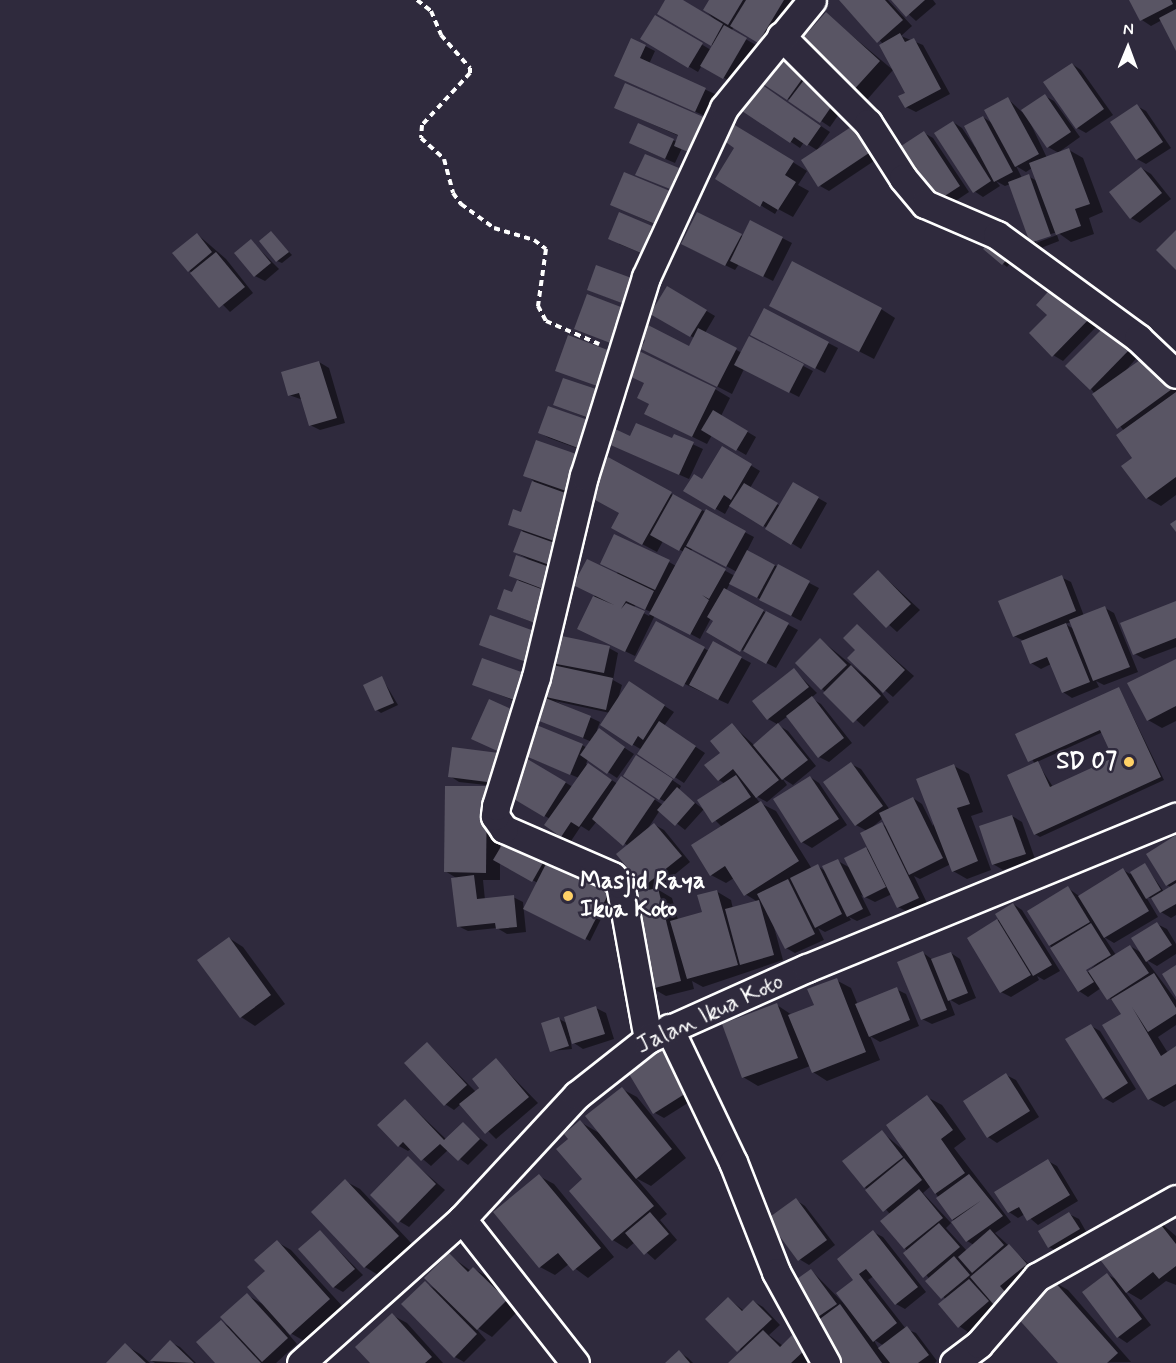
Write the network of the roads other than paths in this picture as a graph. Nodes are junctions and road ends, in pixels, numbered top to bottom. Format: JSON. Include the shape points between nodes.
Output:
{"nodes":[{"id":1,"x":812,"y":0,"type":"edge"},
{"id":2,"x":781,"y":36,"type":"junction"},
{"id":3,"x":1176,"y":374,"type":"edge"},
{"id":4,"x":1176,"y":817,"type":"edge"},
{"id":5,"x":658,"y":1033,"type":"junction"},
{"id":6,"x":1171,"y":1211,"type":"edge"},
{"id":7,"x":462,"y":1219,"type":"junction"},
{"id":8,"x":301,"y":1363,"type":"edge"},
{"id":9,"x":575,"y":1363,"type":"edge"},
{"id":10,"x":826,"y":1363,"type":"edge"},
{"id":11,"x":954,"y":1363,"type":"edge"}],
"edges":[{"from":1,"to":2,"type":"street"},
{"from":2,"to":3,"type":"street","via":[[868,123],[903,178],[925,204],[971,221],[1015,247],[1138,338]]},
{"from":2,"to":5,"type":"street","via":[[724,108],[646,277],[584,476],[536,677],[495,816],[504,829],[612,876],[620,884]]},
{"from":4,"to":5,"type":"street","name":"Jalan Ikua Koto"},
{"from":5,"to":7,"type":"street","name":"Jalan Ikua Koto","via":[[577,1095]]},
{"from":5,"to":10,"type":"street","via":[[733,1162],[776,1272]]},
{"from":6,"to":11,"type":"street","via":[[1037,1277],[979,1344]]},
{"from":7,"to":8,"type":"street","name":"Jalan Ikua Koto"},
{"from":7,"to":9,"type":"street"}]}
